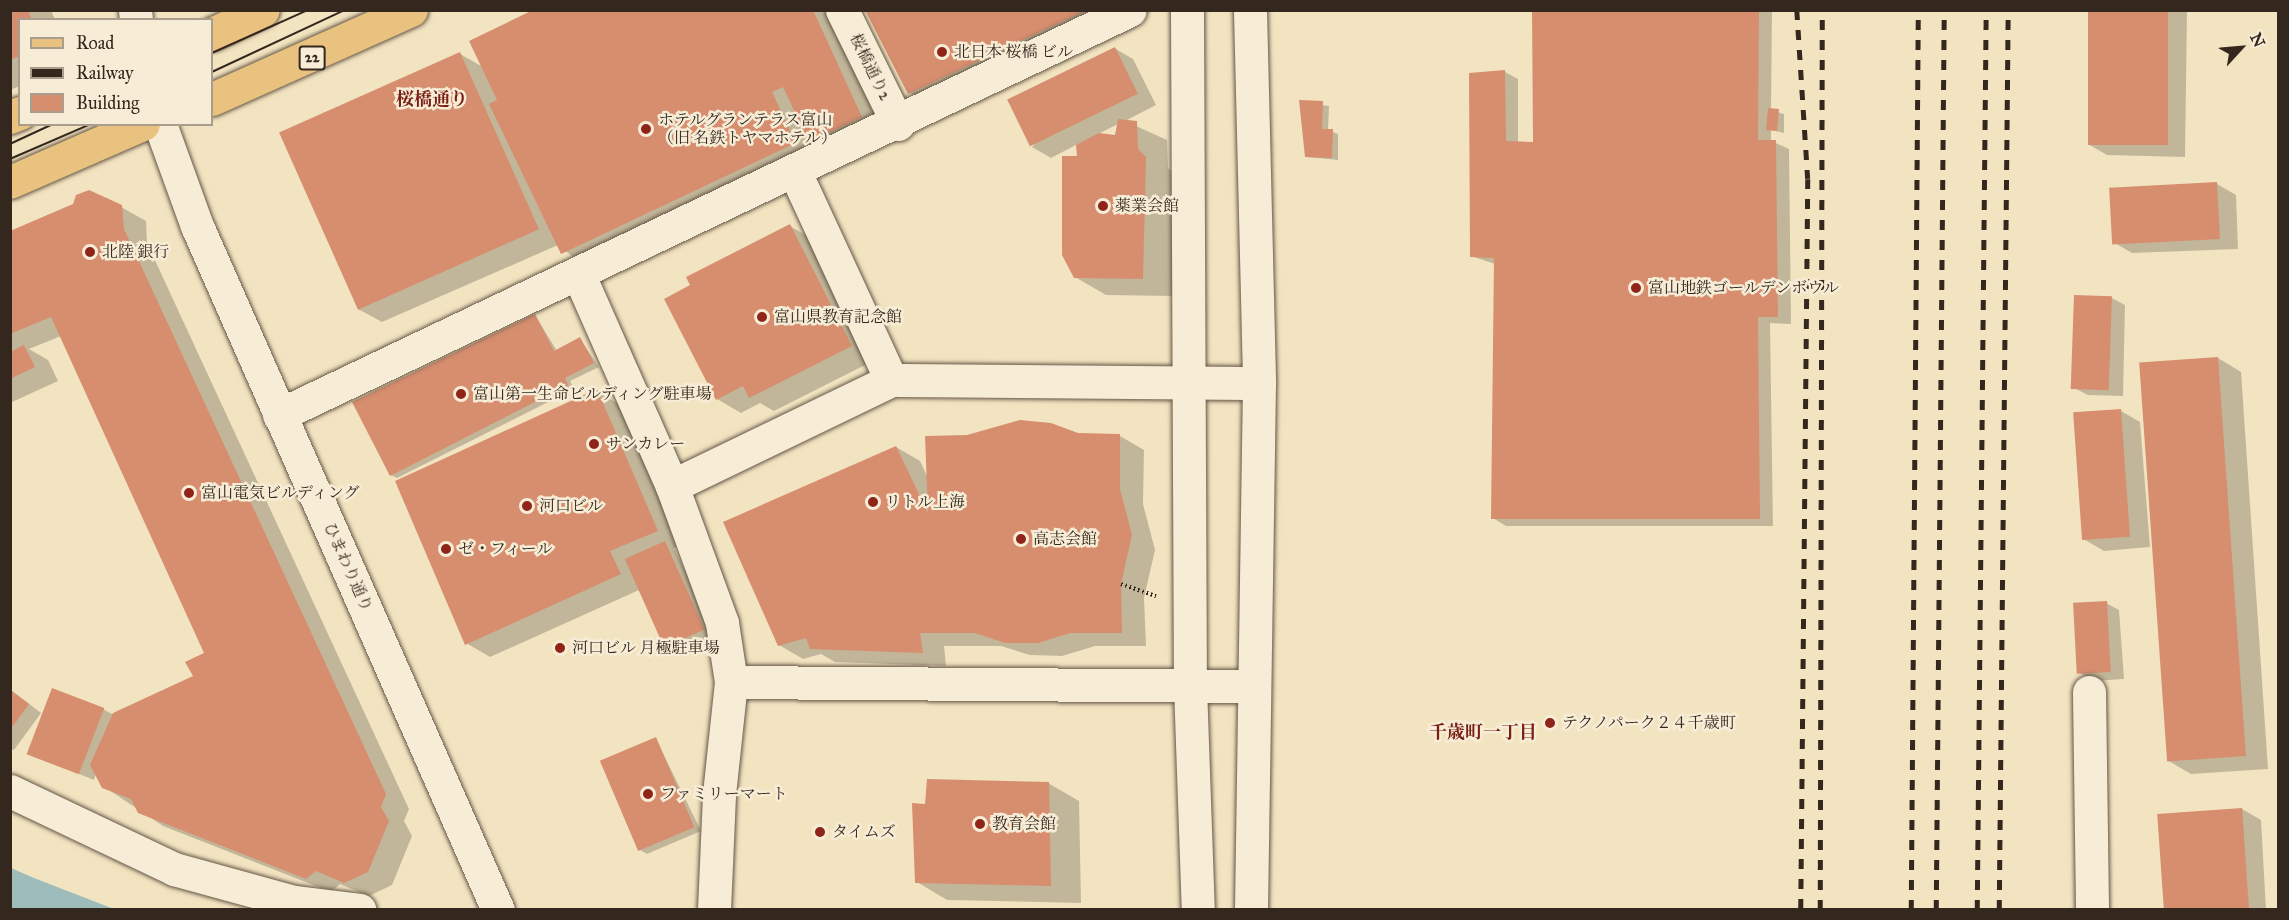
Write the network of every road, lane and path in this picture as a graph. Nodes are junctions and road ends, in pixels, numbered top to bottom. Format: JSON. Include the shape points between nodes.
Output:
{"nodes":[{"id":1,"x":263,"y":10,"type":"edge"},
{"id":2,"x":411,"y":10,"type":"edge"},
{"id":3,"x":842,"y":10,"type":"edge"},
{"id":4,"x":1130,"y":10,"type":"edge"},
{"id":5,"x":1187,"y":10,"type":"edge"},
{"id":6,"x":1250,"y":10,"type":"edge"},
{"id":7,"x":213,"y":34,"type":"edge"},
{"id":8,"x":213,"y":99,"type":"edge"},
{"id":9,"x":898,"y":124,"type":"junction"},
{"id":10,"x":138,"y":126,"type":"edge"},
{"id":11,"x":161,"y":126,"type":"edge"},
{"id":12,"x":794,"y":170,"type":"junction"},
{"id":13,"x":10,"y":182,"type":"edge"},
{"id":14,"x":578,"y":273,"type":"junction"},
{"id":15,"x":891,"y":380,"type":"junction"},
{"id":16,"x":1187,"y":381,"type":"junction"},
{"id":17,"x":1259,"y":383,"type":"junction"},
{"id":18,"x":279,"y":415,"type":"junction"},
{"id":19,"x":672,"y":486,"type":"junction"},
{"id":20,"x":1121,"y":584,"type":"dead end"},
{"id":21,"x":1162,"y":598,"type":"dead end"},
{"id":22,"x":731,"y":682,"type":"junction"},
{"id":23,"x":1190,"y":686,"type":"junction"},
{"id":24,"x":1254,"y":686,"type":"junction"},
{"id":25,"x":2089,"y":692,"type":"dead end"},
{"id":26,"x":10,"y":791,"type":"edge"},
{"id":27,"x":360,"y":909,"type":"edge"},
{"id":28,"x":498,"y":909,"type":"edge"},
{"id":29,"x":714,"y":909,"type":"edge"},
{"id":30,"x":1198,"y":909,"type":"edge"},
{"id":31,"x":1251,"y":909,"type":"edge"},
{"id":32,"x":2091,"y":909,"type":"edge"}],
"edges":[{"from":1,"to":7,"type":"main road"},
{"from":2,"to":8,"type":"main road","number":"22"},
{"from":3,"to":9,"type":"street","name":"桜橋通り2"},
{"from":4,"to":9,"type":"street"},
{"from":5,"to":16,"type":"street"},
{"from":6,"to":17,"type":"street"},
{"from":9,"to":12,"type":"street"},
{"from":10,"to":13,"type":"main road"},
{"from":11,"to":18,"type":"street","name":"ひまわり通り","via":[[196,225]]},
{"from":12,"to":14,"type":"street"},
{"from":12,"to":15,"type":"street"},
{"from":14,"to":18,"type":"street"},
{"from":14,"to":19,"type":"street"},
{"from":15,"to":16,"type":"street"},
{"from":15,"to":19,"type":"street"},
{"from":16,"to":17,"type":"street"},
{"from":16,"to":23,"type":"street"},
{"from":17,"to":24,"type":"street"},
{"from":18,"to":28,"type":"street","name":"ひまわり通り"},
{"from":19,"to":22,"type":"street","via":[[722,623]]},
{"from":20,"to":21,"type":"path"},
{"from":22,"to":23,"type":"street"},
{"from":22,"to":29,"type":"street","via":[[718,795]]},
{"from":23,"to":24,"type":"street"},
{"from":23,"to":30,"type":"street"},
{"from":24,"to":31,"type":"street"},
{"from":25,"to":32,"type":"street"},
{"from":26,"to":27,"type":"street","via":[[174,869],[294,902]]}]}
